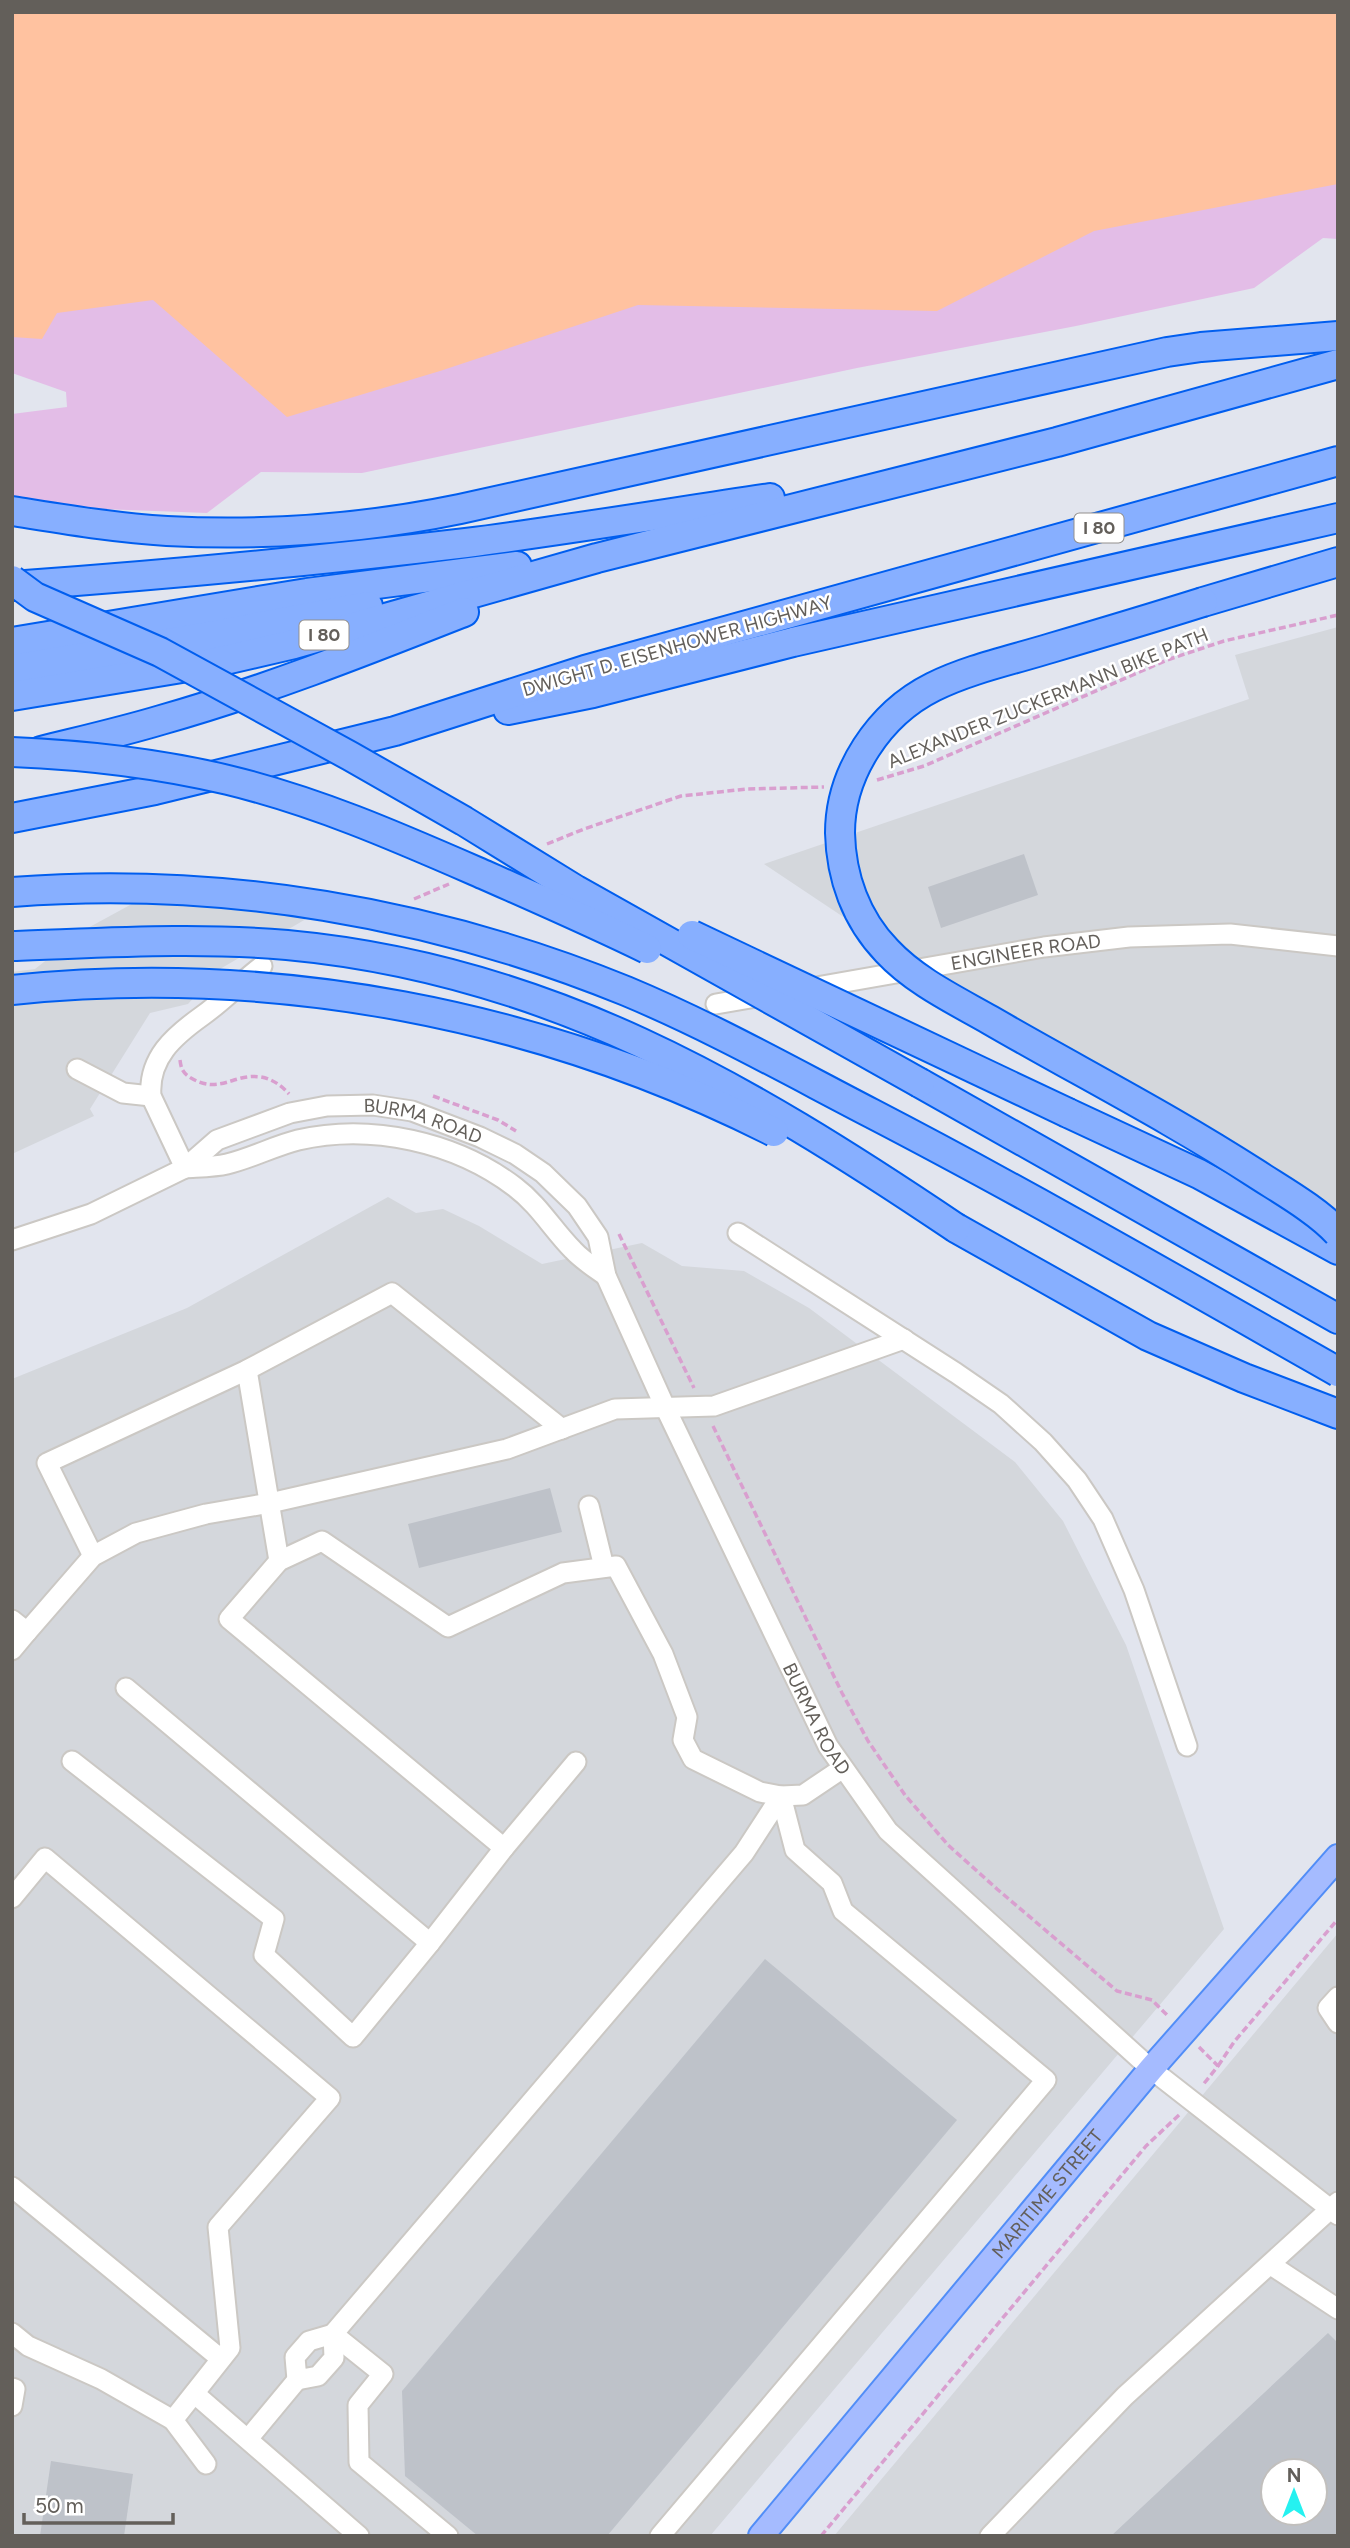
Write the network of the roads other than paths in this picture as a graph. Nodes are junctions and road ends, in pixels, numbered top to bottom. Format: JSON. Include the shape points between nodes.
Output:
{"nodes":[{"id":1,"x":1338,"y":336,"type":"edge"},
{"id":2,"x":1338,"y":364,"type":"edge"},
{"id":3,"x":1338,"y":461,"type":"edge"},
{"id":4,"x":935,"y":474,"type":"junction"},
{"id":5,"x":12,"y":511,"type":"edge"},
{"id":6,"x":1338,"y":518,"type":"edge"},
{"id":7,"x":631,"y":549,"type":"junction"},
{"id":8,"x":1338,"y":562,"type":"edge"},
{"id":9,"x":12,"y":580,"type":"edge"},
{"id":10,"x":20,"y":591,"type":"edge"},
{"id":11,"x":12,"y":642,"type":"edge"},
{"id":12,"x":12,"y":669,"type":"edge"},
{"id":13,"x":12,"y":696,"type":"edge"},
{"id":14,"x":396,"y":732,"type":"junction"},
{"id":15,"x":12,"y":752,"type":"edge"},
{"id":16,"x":12,"y":758,"type":"edge"},
{"id":17,"x":12,"y":818,"type":"edge"},
{"id":18,"x":464,"y":821,"type":"junction"},
{"id":19,"x":12,"y":892,"type":"edge"},
{"id":20,"x":12,"y":946,"type":"edge"},
{"id":21,"x":1338,"y":946,"type":"edge"},
{"id":22,"x":262,"y":967,"type":"dead end"},
{"id":23,"x":12,"y":990,"type":"edge"},
{"id":24,"x":716,"y":1004,"type":"dead end"},
{"id":25,"x":77,"y":1069,"type":"dead end"},
{"id":26,"x":920,"y":1083,"type":"junction"},
{"id":27,"x":151,"y":1096,"type":"junction"},
{"id":28,"x":185,"y":1168,"type":"junction"},
{"id":29,"x":956,"y":1228,"type":"junction"},
{"id":30,"x":738,"y":1233,"type":"dead end"},
{"id":31,"x":1338,"y":1233,"type":"edge"},
{"id":32,"x":12,"y":1240,"type":"edge"},
{"id":33,"x":1338,"y":1250,"type":"edge"},
{"id":34,"x":606,"y":1276,"type":"junction"},
{"id":35,"x":1338,"y":1319,"type":"edge"},
{"id":36,"x":904,"y":1339,"type":"junction"},
{"id":37,"x":247,"y":1370,"type":"junction"},
{"id":38,"x":1338,"y":1371,"type":"edge"},
{"id":39,"x":665,"y":1407,"type":"junction"},
{"id":40,"x":1338,"y":1414,"type":"edge"},
{"id":41,"x":562,"y":1429,"type":"junction"},
{"id":42,"x":270,"y":1503,"type":"junction"},
{"id":43,"x":589,"y":1506,"type":"dead end"},
{"id":44,"x":93,"y":1556,"type":"junction"},
{"id":45,"x":279,"y":1561,"type":"junction"},
{"id":46,"x":604,"y":1567,"type":"junction"},
{"id":47,"x":20,"y":1626,"type":"edge"},
{"id":48,"x":12,"y":1650,"type":"edge"},
{"id":49,"x":126,"y":1688,"type":"dead end"},
{"id":50,"x":1187,"y":1746,"type":"dead end"},
{"id":51,"x":72,"y":1761,"type":"dead end"},
{"id":52,"x":576,"y":1762,"type":"dead end"},
{"id":53,"x":843,"y":1768,"type":"junction"},
{"id":54,"x":781,"y":1796,"type":"junction"},
{"id":55,"x":504,"y":1848,"type":"junction"},
{"id":56,"x":1338,"y":1857,"type":"edge"},
{"id":57,"x":12,"y":1898,"type":"edge"},
{"id":58,"x":430,"y":1942,"type":"junction"},
{"id":59,"x":1338,"y":1997,"type":"edge"},
{"id":60,"x":1338,"y":2023,"type":"edge"},
{"id":61,"x":1151,"y":2070,"type":"junction"},
{"id":62,"x":12,"y":2187,"type":"edge"},
{"id":63,"x":1336,"y":2209,"type":"edge"},
{"id":64,"x":1271,"y":2265,"type":"junction"},
{"id":65,"x":1338,"y":2309,"type":"edge"},
{"id":66,"x":12,"y":2333,"type":"edge"},
{"id":67,"x":333,"y":2334,"type":"junction"},
{"id":68,"x":221,"y":2359,"type":"junction"},
{"id":69,"x":297,"y":2381,"type":"junction"},
{"id":70,"x":12,"y":2388,"type":"edge"},
{"id":71,"x":195,"y":2394,"type":"junction"},
{"id":72,"x":12,"y":2406,"type":"edge"},
{"id":73,"x":173,"y":2420,"type":"junction"},
{"id":74,"x":248,"y":2439,"type":"junction"},
{"id":75,"x":206,"y":2464,"type":"dead end"},
{"id":76,"x":359,"y":2536,"type":"edge"},
{"id":77,"x":449,"y":2536,"type":"edge"},
{"id":78,"x":660,"y":2536,"type":"edge"},
{"id":79,"x":761,"y":2536,"type":"edge"},
{"id":80,"x":990,"y":2536,"type":"edge"}],
"edges":[{"from":1,"to":5,"type":"highway","via":[[1167,352],[425,516],[349,527],[198,532]]},
{"from":2,"to":4,"type":"highway","number":"I 80"},
{"from":3,"to":14,"type":"highway","name":"DWIGHT D. EISENHOWER HIGHWAY","number":"I 80","via":[[584,670]]},
{"from":4,"to":7,"type":"highway","number":"I 80"},
{"from":4,"to":10,"type":"highway","via":[[432,547]]},
{"from":6,"to":14,"type":"highway","via":[[844,630],[593,693]]},
{"from":7,"to":11,"type":"highway","number":"I 80","via":[[307,593]]},
{"from":7,"to":12,"type":"highway","number":"I 80","via":[[300,619]]},
{"from":7,"to":13,"type":"highway","number":"I 80","via":[[253,654]]},
{"from":7,"to":16,"type":"highway","via":[[264,687],[162,720]]},
{"from":8,"to":31,"type":"highway","bridge":true,"via":[[933,687],[906,704],[870,741],[847,789],[840,827],[843,866],[863,921],[908,970],[1237,1161]]},
{"from":9,"to":10,"type":"highway","bridge":true},
{"from":10,"to":18,"type":"highway","bridge":true,"via":[[160,652]]},
{"from":14,"to":17,"type":"highway","name":"DWIGHT D. EISENHOWER HIGHWAY","number":"I 80","via":[[155,790]]},
{"from":15,"to":26,"type":"highway","bridge":true,"via":[[102,758],[195,772],[345,816],[614,933]]},
{"from":18,"to":26,"type":"highway","bridge":true,"via":[[576,890]]},
{"from":18,"to":33,"type":"highway","bridge":true,"via":[[711,944],[1199,1174]]},
{"from":19,"to":38,"type":"highway","bridge":true,"via":[[162,889],[293,901],[421,925],[588,976],[709,1028],[942,1150]]},
{"from":20,"to":29,"type":"highway","bridge":true,"via":[[194,941],[289,946],[412,965],[496,986],[608,1027],[695,1068],[849,1156]]},
{"from":21,"to":24,"type":"street","name":"ENGINEER ROAD","via":[[1230,934],[1129,937],[1044,947]]},
{"from":22,"to":27,"type":"street","via":[[167,1046],[153,1070]]},
{"from":23,"to":29,"type":"highway","bridge":true,"via":[[144,982],[253,986],[360,998],[487,1024],[610,1061],[692,1093]]},
{"from":25,"to":27,"type":"street","via":[[123,1093]]},
{"from":26,"to":35,"type":"highway"},
{"from":27,"to":28,"type":"street"},
{"from":28,"to":32,"type":"street","name":"BURMA ROAD","via":[[91,1214]]},
{"from":28,"to":34,"type":"street","name":"BURMA ROAD","via":[[227,1164],[297,1140],[331,1134],[364,1134],[449,1150],[518,1189],[573,1251]]},
{"from":28,"to":34,"type":"street","name":"BURMA ROAD","via":[[217,1140],[290,1113],[373,1105],[412,1111],[480,1137],[543,1173],[577,1206],[598,1237]]},
{"from":29,"to":40,"type":"highway","via":[[1139,1331]]},
{"from":30,"to":36,"type":"street"},
{"from":34,"to":39,"type":"street","name":"BURMA ROAD"},
{"from":36,"to":39,"type":"street","via":[[714,1406]]},
{"from":36,"to":50,"type":"street","via":[[1001,1404],[1077,1480],[1103,1519],[1134,1590]]},
{"from":37,"to":41,"type":"street","via":[[392,1293]]},
{"from":37,"to":42,"type":"street"},
{"from":37,"to":44,"type":"street","via":[[47,1464]]},
{"from":39,"to":41,"type":"street","via":[[615,1409]]},
{"from":39,"to":53,"type":"street","name":"BURMA ROAD","via":[[828,1746]]},
{"from":41,"to":42,"type":"street","via":[[508,1449]]},
{"from":42,"to":44,"type":"street","via":[[136,1533]]},
{"from":42,"to":45,"type":"street"},
{"from":43,"to":46,"type":"street"},
{"from":44,"to":47,"type":"street"},
{"from":45,"to":46,"type":"street","via":[[322,1541],[448,1627],[564,1573]]},
{"from":45,"to":55,"type":"street","via":[[229,1619]]},
{"from":46,"to":54,"type":"street","via":[[616,1566],[663,1654],[687,1717],[683,1740],[693,1759],[760,1792]]},
{"from":47,"to":48,"type":"street"},
{"from":49,"to":58,"type":"street"},
{"from":51,"to":58,"type":"street","via":[[274,1919],[264,1955],[353,2037]]},
{"from":52,"to":55,"type":"street"},
{"from":53,"to":54,"type":"street","via":[[803,1795]]},
{"from":53,"to":61,"type":"street","name":"BURMA ROAD","via":[[888,1831]]},
{"from":54,"to":67,"type":"street","via":[[744,1853]]},
{"from":54,"to":78,"type":"street","via":[[795,1850],[832,1883],[843,1911],[1045,2080]]},
{"from":55,"to":58,"type":"street"},
{"from":56,"to":61,"type":"main road","name":"MARITIME STREET"},
{"from":57,"to":68,"type":"street","via":[[45,1858],[330,2098],[218,2227],[230,2348]]},
{"from":59,"to":60,"type":"street","via":[[1328,2008]]},
{"from":61,"to":63,"type":"street","name":"BURMA ROAD"},
{"from":61,"to":79,"type":"main road","name":"MARITIME STREET"},
{"from":62,"to":68,"type":"street"},
{"from":63,"to":64,"type":"street"},
{"from":64,"to":65,"type":"street"},
{"from":64,"to":80,"type":"street","via":[[1125,2396]]},
{"from":66,"to":73,"type":"street","via":[[28,2346],[101,2379]]},
{"from":67,"to":69,"type":"street","via":[[334,2358],[318,2376]]},
{"from":67,"to":69,"type":"street","via":[[309,2341],[295,2357]]},
{"from":67,"to":77,"type":"street","via":[[383,2374],[358,2405],[359,2462]]},
{"from":68,"to":71,"type":"street"},
{"from":69,"to":74,"type":"street"},
{"from":70,"to":72,"type":"street"},
{"from":71,"to":73,"type":"street"},
{"from":71,"to":74,"type":"street"},
{"from":73,"to":75,"type":"street"},
{"from":74,"to":76,"type":"street"}]}
